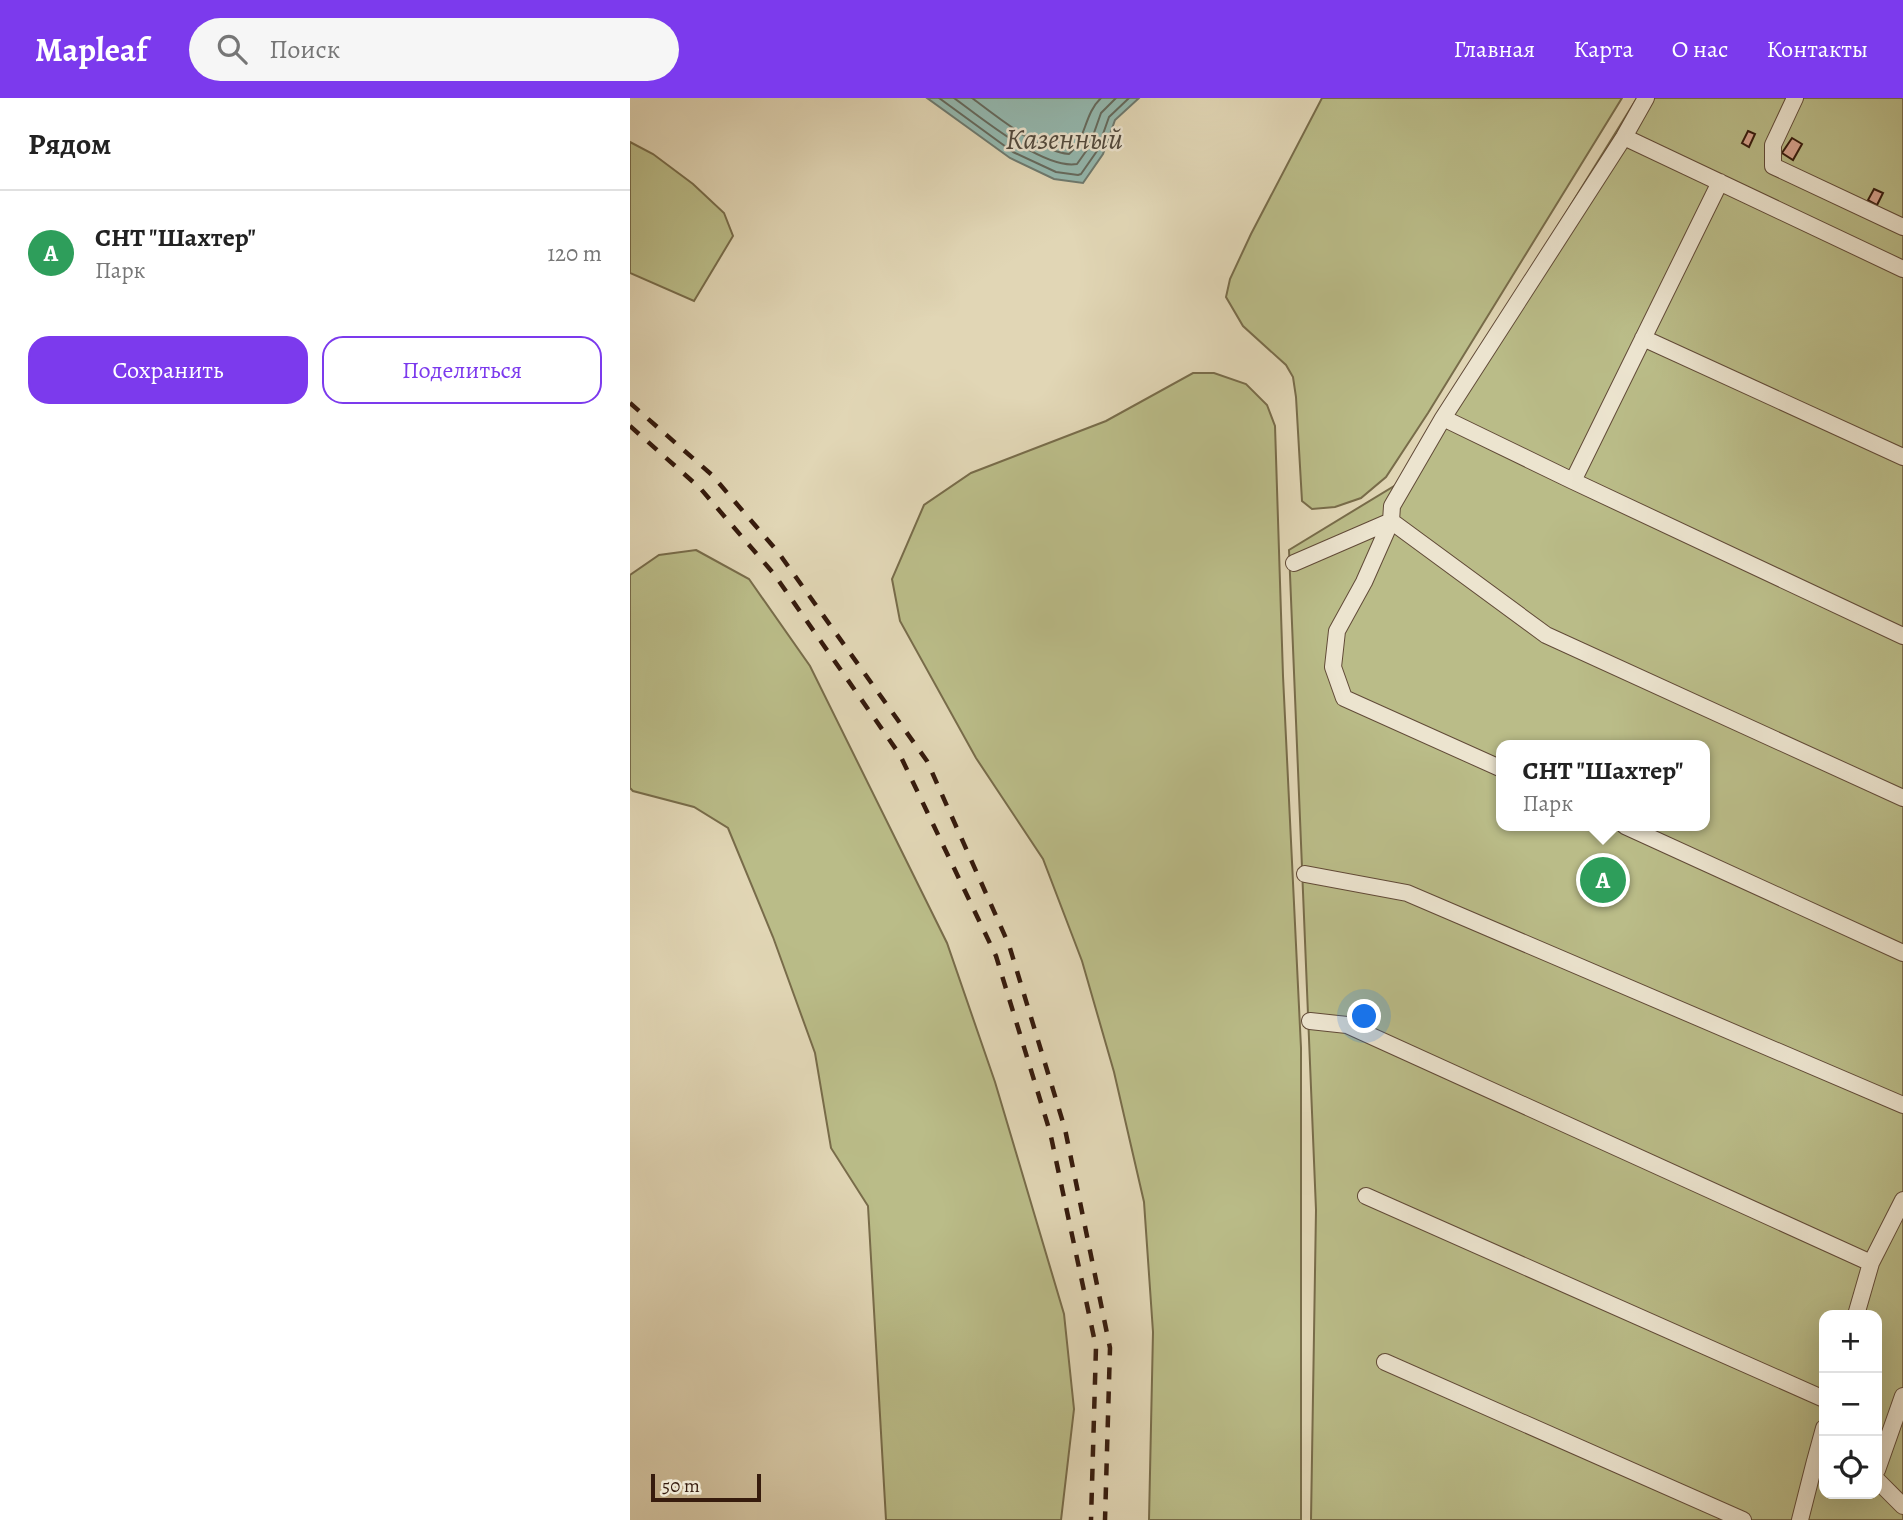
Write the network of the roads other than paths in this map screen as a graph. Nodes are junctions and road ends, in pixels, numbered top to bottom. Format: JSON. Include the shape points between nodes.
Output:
{"nodes":[{"id":1,"x":1646,"y":98,"type":"edge"},
{"id":2,"x":1795,"y":98,"type":"edge"},
{"id":3,"x":1624,"y":137,"type":"junction"},
{"id":4,"x":1720,"y":182,"type":"junction"},
{"id":5,"x":1903,"y":227,"type":"edge"},
{"id":6,"x":1903,"y":269,"type":"edge"},
{"id":7,"x":1643,"y":338,"type":"junction"},
{"id":8,"x":1443,"y":418,"type":"junction"},
{"id":9,"x":1903,"y":457,"type":"edge"},
{"id":10,"x":1573,"y":481,"type":"junction"},
{"id":11,"x":1391,"y":521,"type":"junction"},
{"id":12,"x":1294,"y":563,"type":"dead end"},
{"id":13,"x":1903,"y":636,"type":"edge"},
{"id":14,"x":1496,"y":766,"type":"edge"},
{"id":15,"x":1903,"y":798,"type":"edge"},
{"id":16,"x":1636,"y":831,"type":"edge"},
{"id":17,"x":1305,"y":874,"type":"dead end"},
{"id":18,"x":1903,"y":953,"type":"edge"},
{"id":19,"x":1310,"y":1021,"type":"dead end"},
{"id":20,"x":1903,"y":1105,"type":"edge"},
{"id":21,"x":1366,"y":1196,"type":"dead end"},
{"id":22,"x":1903,"y":1200,"type":"edge"},
{"id":23,"x":1871,"y":1263,"type":"junction"},
{"id":24,"x":1857,"y":1310,"type":"edge"},
{"id":25,"x":1385,"y":1362,"type":"dead end"},
{"id":26,"x":1903,"y":1396,"type":"edge"},
{"id":27,"x":1819,"y":1397,"type":"edge"},
{"id":28,"x":1882,"y":1456,"type":"edge"},
{"id":29,"x":1819,"y":1465,"type":"edge"},
{"id":30,"x":1882,"y":1485,"type":"edge"},
{"id":31,"x":1903,"y":1506,"type":"edge"},
{"id":32,"x":1743,"y":1520,"type":"edge"},
{"id":33,"x":1800,"y":1520,"type":"edge"}],
"edges":[{"from":1,"to":3,"type":"lane"},
{"from":2,"to":5,"type":"lane","via":[[1773,145],[1773,166]]},
{"from":3,"to":4,"type":"lane"},
{"from":3,"to":8,"type":"lane"},
{"from":4,"to":6,"type":"lane"},
{"from":4,"to":7,"type":"lane"},
{"from":7,"to":9,"type":"lane"},
{"from":7,"to":10,"type":"lane"},
{"from":8,"to":10,"type":"lane"},
{"from":8,"to":11,"type":"lane","via":[[1392,506]]},
{"from":10,"to":13,"type":"lane"},
{"from":11,"to":12,"type":"lane"},
{"from":11,"to":14,"type":"lane","via":[[1336,631],[1333,667],[1344,698]]},
{"from":11,"to":15,"type":"lane","via":[[1546,635]]},
{"from":16,"to":18,"type":"lane"},
{"from":17,"to":20,"type":"lane","via":[[1407,893]]},
{"from":19,"to":23,"type":"lane","via":[[1347,1025]]},
{"from":21,"to":27,"type":"lane"},
{"from":22,"to":23,"type":"lane"},
{"from":23,"to":24,"type":"lane"},
{"from":25,"to":32,"type":"lane"},
{"from":26,"to":28,"type":"lane"},
{"from":29,"to":33,"type":"lane"},
{"from":30,"to":31,"type":"lane"}]}
